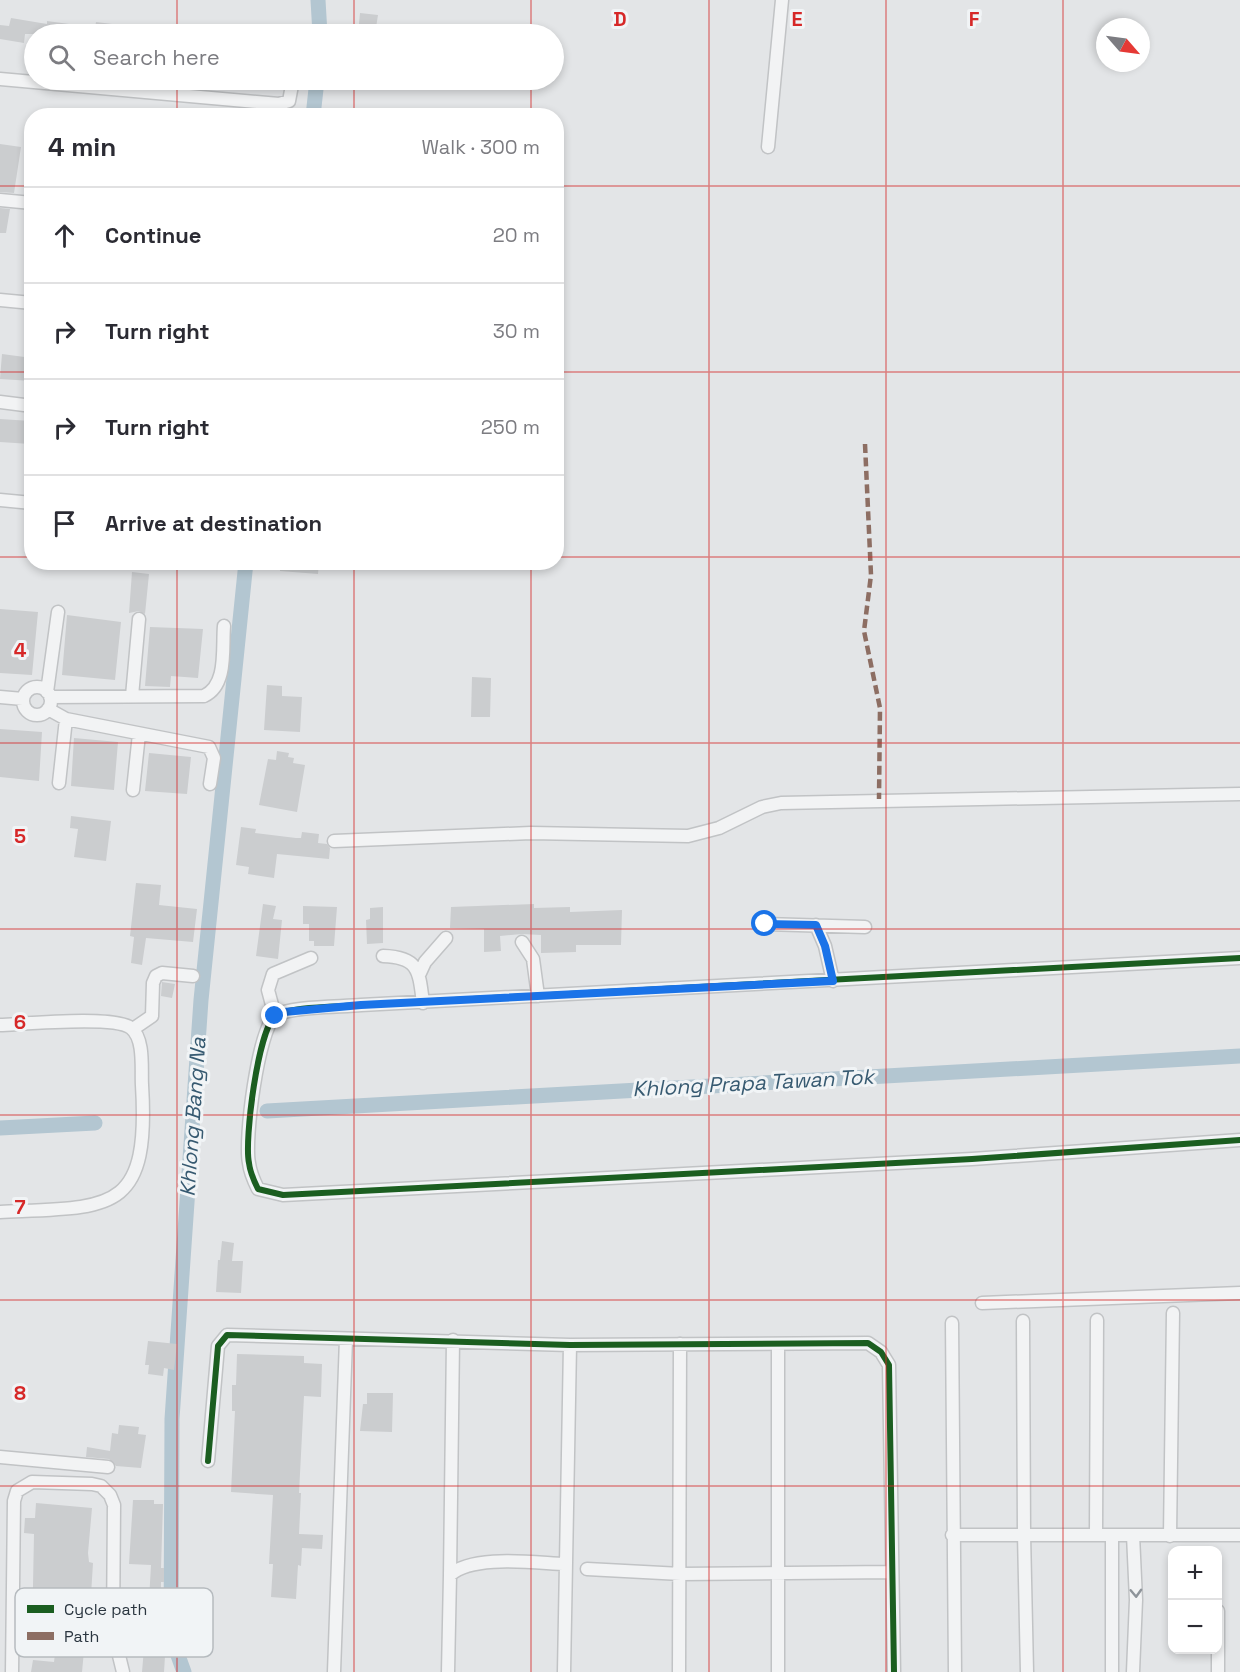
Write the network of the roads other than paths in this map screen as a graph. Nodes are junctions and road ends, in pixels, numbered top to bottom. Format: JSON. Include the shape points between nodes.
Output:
{"nodes":[{"id":1,"x":782,"y":0,"type":"edge"},
{"id":2,"x":0,"y":79,"type":"edge"},
{"id":3,"x":24,"y":81,"type":"edge"},
{"id":4,"x":123,"y":90,"type":"edge"},
{"id":5,"x":291,"y":90,"type":"edge"},
{"id":6,"x":768,"y":147,"type":"dead end"},
{"id":7,"x":0,"y":200,"type":"edge"},
{"id":8,"x":24,"y":202,"type":"edge"},
{"id":9,"x":0,"y":300,"type":"edge"},
{"id":10,"x":24,"y":302,"type":"edge"},
{"id":11,"x":0,"y":402,"type":"edge"},
{"id":12,"x":24,"y":405,"type":"edge"},
{"id":13,"x":0,"y":500,"type":"edge"},
{"id":14,"x":24,"y":502,"type":"edge"},
{"id":15,"x":58,"y":612,"type":"dead end"},
{"id":16,"x":139,"y":619,"type":"dead end"},
{"id":17,"x":224,"y":626,"type":"dead end"},
{"id":18,"x":132,"y":696,"type":"junction"},
{"id":19,"x":0,"y":697,"type":"edge"},
{"id":20,"x":23,"y":699,"type":"junction"},
{"id":21,"x":48,"y":700,"type":"junction"},
{"id":22,"x":66,"y":719,"type":"junction"},
{"id":23,"x":139,"y":734,"type":"junction"},
{"id":24,"x":59,"y":783,"type":"dead end"},
{"id":25,"x":210,"y":784,"type":"dead end"},
{"id":26,"x":133,"y":790,"type":"dead end"},
{"id":27,"x":1240,"y":794,"type":"edge"},
{"id":28,"x":334,"y":841,"type":"dead end"},
{"id":29,"x":765,"y":924,"type":"dead end"},
{"id":30,"x":816,"y":925,"type":"junction"},
{"id":31,"x":865,"y":927,"type":"dead end"},
{"id":32,"x":446,"y":938,"type":"dead end"},
{"id":33,"x":522,"y":942,"type":"dead end"},
{"id":34,"x":383,"y":956,"type":"dead end"},
{"id":35,"x":311,"y":958,"type":"dead end"},
{"id":36,"x":1240,"y":958,"type":"edge"},
{"id":37,"x":419,"y":975,"type":"junction"},
{"id":38,"x":193,"y":976,"type":"dead end"},
{"id":39,"x":833,"y":981,"type":"junction"},
{"id":40,"x":538,"y":996,"type":"junction"},
{"id":41,"x":423,"y":1003,"type":"junction"},
{"id":42,"x":275,"y":1016,"type":"junction"},
{"id":43,"x":0,"y":1026,"type":"edge"},
{"id":44,"x":133,"y":1029,"type":"junction"},
{"id":45,"x":1240,"y":1140,"type":"edge"},
{"id":46,"x":0,"y":1212,"type":"edge"},
{"id":47,"x":1240,"y":1293,"type":"edge"},
{"id":48,"x":982,"y":1303,"type":"dead end"},
{"id":49,"x":1173,"y":1313,"type":"dead end"},
{"id":50,"x":1097,"y":1320,"type":"dead end"},
{"id":51,"x":1023,"y":1321,"type":"dead end"},
{"id":52,"x":952,"y":1323,"type":"dead end"},
{"id":53,"x":346,"y":1339,"type":"junction"},
{"id":54,"x":453,"y":1340,"type":"junction"},
{"id":55,"x":680,"y":1344,"type":"junction"},
{"id":56,"x":778,"y":1344,"type":"junction"},
{"id":57,"x":570,"y":1345,"type":"junction"},
{"id":58,"x":0,"y":1457,"type":"edge"},
{"id":59,"x":208,"y":1461,"type":"dead end"},
{"id":60,"x":108,"y":1467,"type":"dead end"},
{"id":61,"x":1024,"y":1534,"type":"junction"},
{"id":62,"x":1096,"y":1534,"type":"junction"},
{"id":63,"x":952,"y":1535,"type":"junction"},
{"id":64,"x":1112,"y":1535,"type":"junction"},
{"id":65,"x":1133,"y":1535,"type":"junction"},
{"id":66,"x":1240,"y":1535,"type":"edge"},
{"id":67,"x":1170,"y":1536,"type":"junction"},
{"id":68,"x":1217,"y":1537,"type":"junction"},
{"id":69,"x":1217,"y":1546,"type":"edge"},
{"id":70,"x":566,"y":1564,"type":"junction"},
{"id":71,"x":587,"y":1569,"type":"dead end"},
{"id":72,"x":892,"y":1572,"type":"junction"},
{"id":73,"x":779,"y":1573,"type":"junction"},
{"id":74,"x":681,"y":1574,"type":"junction"},
{"id":75,"x":450,"y":1575,"type":"junction"},
{"id":76,"x":115,"y":1588,"type":"edge"},
{"id":77,"x":1218,"y":1654,"type":"edge"},
{"id":78,"x":120,"y":1657,"type":"edge"},
{"id":79,"x":1112,"y":1670,"type":"edge"},
{"id":80,"x":1133,"y":1671,"type":"edge"},
{"id":81,"x":12,"y":1672,"type":"edge"},
{"id":82,"x":123,"y":1672,"type":"edge"},
{"id":83,"x":334,"y":1672,"type":"edge"},
{"id":84,"x":448,"y":1672,"type":"edge"},
{"id":85,"x":564,"y":1672,"type":"edge"},
{"id":86,"x":679,"y":1672,"type":"edge"},
{"id":87,"x":778,"y":1672,"type":"edge"},
{"id":88,"x":894,"y":1672,"type":"edge"},
{"id":89,"x":955,"y":1672,"type":"edge"},
{"id":90,"x":1027,"y":1672,"type":"edge"},
{"id":91,"x":1218,"y":1672,"type":"edge"}],
"edges":[{"from":1,"to":6,"type":"street"},
{"from":2,"to":3,"type":"street"},
{"from":4,"to":5,"type":"street","via":[[279,104],[289,101]]},
{"from":7,"to":8,"type":"street"},
{"from":9,"to":10,"type":"street"},
{"from":11,"to":12,"type":"street"},
{"from":13,"to":14,"type":"street"},
{"from":15,"to":21,"type":"street"},
{"from":16,"to":18,"type":"street"},
{"from":17,"to":18,"type":"street","via":[[218,684],[212,692],[191,698]]},
{"from":18,"to":21,"type":"street"},
{"from":19,"to":20,"type":"street"},
{"from":20,"to":21,"type":"street","via":[[30,689],[42,688]]},
{"from":20,"to":21,"type":"street","via":[[26,711],[38,715]]},
{"from":21,"to":22,"type":"street"},
{"from":22,"to":23,"type":"street"},
{"from":22,"to":24,"type":"street"},
{"from":23,"to":25,"type":"street","via":[[209,747],[214,758]]},
{"from":23,"to":26,"type":"street"},
{"from":27,"to":28,"type":"street","via":[[781,803],[688,836],[531,833]]},
{"from":29,"to":30,"type":"street"},
{"from":30,"to":31,"type":"street"},
{"from":30,"to":39,"type":"street"},
{"from":32,"to":37,"type":"street","via":[[429,956]]},
{"from":33,"to":40,"type":"street","via":[[533,959]]},
{"from":34,"to":37,"type":"street","via":[[406,959]]},
{"from":35,"to":42,"type":"street","via":[[273,974],[268,990]]},
{"from":36,"to":39,"type":"street"},
{"from":37,"to":41,"type":"street"},
{"from":38,"to":44,"type":"street","via":[[156,976],[152,1016]]},
{"from":39,"to":40,"type":"street"},
{"from":40,"to":41,"type":"street"},
{"from":41,"to":42,"type":"street","via":[[294,1011]]},
{"from":42,"to":45,"type":"street","via":[[260,1046],[247,1145],[248,1162],[258,1189],[283,1195]]},
{"from":43,"to":44,"type":"street","via":[[94,1022],[124,1024]]},
{"from":44,"to":46,"type":"street","via":[[141,1056],[143,1133],[131,1180],[108,1202],[77,1209]]},
{"from":47,"to":48,"type":"street"},
{"from":49,"to":67,"type":"street"},
{"from":50,"to":62,"type":"street"},
{"from":51,"to":61,"type":"street"},
{"from":52,"to":63,"type":"street"},
{"from":53,"to":54,"type":"street"},
{"from":53,"to":59,"type":"street","via":[[227,1335],[222,1338],[218,1346]]},
{"from":53,"to":83,"type":"street"},
{"from":54,"to":57,"type":"street"},
{"from":54,"to":75,"type":"street"},
{"from":55,"to":56,"type":"street"},
{"from":55,"to":57,"type":"street"},
{"from":55,"to":74,"type":"street"},
{"from":56,"to":72,"type":"street","via":[[868,1343],[876,1347],[889,1365]]},
{"from":56,"to":73,"type":"street"},
{"from":57,"to":70,"type":"street"},
{"from":58,"to":60,"type":"street"},
{"from":61,"to":62,"type":"street"},
{"from":61,"to":63,"type":"street"},
{"from":61,"to":90,"type":"street"},
{"from":62,"to":64,"type":"street"},
{"from":63,"to":89,"type":"street"},
{"from":64,"to":65,"type":"street"},
{"from":64,"to":79,"type":"street"},
{"from":65,"to":67,"type":"street"},
{"from":65,"to":80,"type":"street","one_way":true},
{"from":66,"to":68,"type":"street"},
{"from":67,"to":68,"type":"street"},
{"from":68,"to":69,"type":"street"},
{"from":70,"to":75,"type":"street","via":[[499,1562],[459,1567]]},
{"from":70,"to":85,"type":"street"},
{"from":71,"to":74,"type":"street"},
{"from":72,"to":73,"type":"street"},
{"from":72,"to":88,"type":"street"},
{"from":73,"to":74,"type":"street"},
{"from":73,"to":87,"type":"street"},
{"from":74,"to":86,"type":"street"},
{"from":75,"to":84,"type":"street"},
{"from":76,"to":81,"type":"street","via":[[116,1518],[110,1495],[101,1486],[32,1482],[17,1491]]},
{"from":77,"to":91,"type":"street"},
{"from":78,"to":82,"type":"street"},
{"from":79,"to":80,"type":"street"}]}
